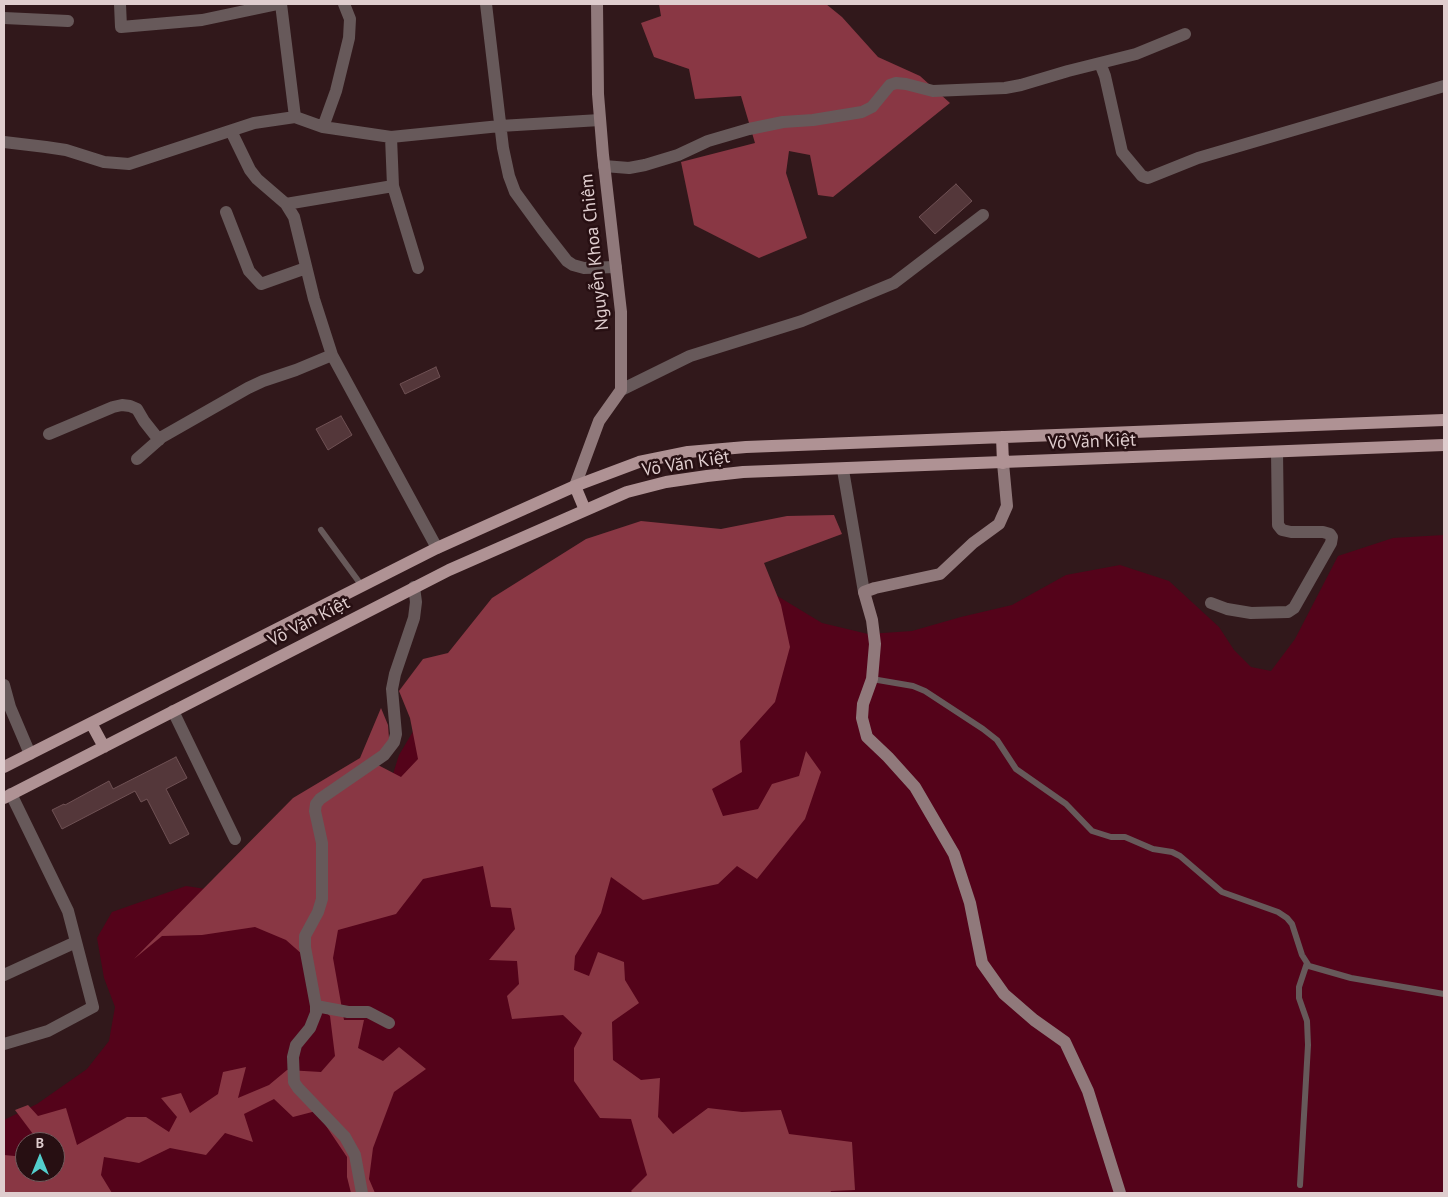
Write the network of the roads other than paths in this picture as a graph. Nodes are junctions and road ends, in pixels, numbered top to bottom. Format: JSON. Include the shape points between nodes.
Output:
{"nodes":[{"id":1,"x":120,"y":4,"type":"edge"},
{"id":2,"x":279,"y":4,"type":"edge"},
{"id":3,"x":344,"y":4,"type":"edge"},
{"id":4,"x":486,"y":4,"type":"edge"},
{"id":5,"x":597,"y":4,"type":"edge"},
{"id":6,"x":253,"y":6,"type":"edge"},
{"id":7,"x":4,"y":18,"type":"edge"},
{"id":8,"x":68,"y":21,"type":"dead end"},
{"id":9,"x":1185,"y":34,"type":"dead end"},
{"id":10,"x":1100,"y":63,"type":"junction"},
{"id":11,"x":1444,"y":86,"type":"edge"},
{"id":12,"x":295,"y":117,"type":"junction"},
{"id":13,"x":600,"y":120,"type":"junction"},
{"id":14,"x":500,"y":126,"type":"junction"},
{"id":15,"x":323,"y":127,"type":"junction"},
{"id":16,"x":231,"y":130,"type":"junction"},
{"id":17,"x":391,"y":137,"type":"junction"},
{"id":18,"x":4,"y":142,"type":"edge"},
{"id":19,"x":604,"y":166,"type":"junction"},
{"id":20,"x":393,"y":186,"type":"junction"},
{"id":21,"x":286,"y":204,"type":"junction"},
{"id":22,"x":226,"y":212,"type":"dead end"},
{"id":23,"x":982,"y":215,"type":"dead end"},
{"id":24,"x":616,"y":267,"type":"junction"},
{"id":25,"x":306,"y":268,"type":"junction"},
{"id":26,"x":418,"y":268,"type":"dead end"},
{"id":27,"x":332,"y":355,"type":"junction"},
{"id":28,"x":621,"y":390,"type":"junction"},
{"id":29,"x":1444,"y":420,"type":"edge"},
{"id":30,"x":49,"y":434,"type":"dead end"},
{"id":31,"x":1002,"y":437,"type":"junction"},
{"id":32,"x":159,"y":440,"type":"junction"},
{"id":33,"x":1444,"y":445,"type":"edge"},
{"id":34,"x":1277,"y":452,"type":"junction"},
{"id":35,"x":136,"y":459,"type":"dead end"},
{"id":36,"x":1003,"y":463,"type":"junction"},
{"id":37,"x":843,"y":470,"type":"junction"},
{"id":38,"x":575,"y":486,"type":"junction"},
{"id":39,"x":585,"y":510,"type":"junction"},
{"id":40,"x":321,"y":530,"type":"dead end"},
{"id":41,"x":437,"y":548,"type":"junction"},
{"id":42,"x":362,"y":586,"type":"junction"},
{"id":43,"x":414,"y":587,"type":"junction"},
{"id":44,"x":864,"y":592,"type":"junction"},
{"id":45,"x":1211,"y":604,"type":"dead end"},
{"id":46,"x":872,"y":679,"type":"junction"},
{"id":47,"x":4,"y":686,"type":"edge"},
{"id":48,"x":173,"y":711,"type":"junction"},
{"id":49,"x":91,"y":723,"type":"junction"},
{"id":50,"x":104,"y":747,"type":"junction"},
{"id":51,"x":30,"y":754,"type":"junction"},
{"id":52,"x":4,"y":767,"type":"edge"},
{"id":53,"x":8,"y":796,"type":"edge"},
{"id":54,"x":235,"y":839,"type":"dead end"},
{"id":55,"x":76,"y":942,"type":"junction"},
{"id":56,"x":1307,"y":963,"type":"junction"},
{"id":57,"x":4,"y":976,"type":"edge"},
{"id":58,"x":1444,"y":994,"type":"edge"},
{"id":59,"x":316,"y":1006,"type":"junction"},
{"id":60,"x":389,"y":1023,"type":"dead end"},
{"id":61,"x":4,"y":1044,"type":"edge"},
{"id":62,"x":1300,"y":1185,"type":"dead end"},
{"id":63,"x":362,"y":1193,"type":"edge"},
{"id":64,"x":1120,"y":1193,"type":"edge"}],
"edges":[{"from":1,"to":6,"type":"street","via":[[121,27],[202,20]]},
{"from":2,"to":6,"type":"street"},
{"from":2,"to":12,"type":"street"},
{"from":3,"to":15,"type":"street","via":[[350,19],[349,38],[336,92]]},
{"from":4,"to":14,"type":"street"},
{"from":5,"to":13,"type":"street","name":"Nguyễn Khoa Chiêm"},
{"from":7,"to":8,"type":"street"},
{"from":9,"to":10,"type":"street","via":[[1136,54]]},
{"from":10,"to":11,"type":"street","via":[[1122,152],[1142,176],[1148,178],[1198,158]]},
{"from":10,"to":19,"type":"street","via":[[1005,88],[933,91],[906,84],[890,85],[872,108],[862,112],[749,129],[646,165],[629,168]]},
{"from":12,"to":15,"type":"street"},
{"from":12,"to":16,"type":"street"},
{"from":13,"to":14,"type":"street"},
{"from":13,"to":19,"type":"street","name":"Nguyễn Khoa Chiêm"},
{"from":14,"to":17,"type":"street"},
{"from":14,"to":24,"type":"street","via":[[515,192],[567,261],[577,267]]},
{"from":15,"to":17,"type":"street"},
{"from":16,"to":18,"type":"street","via":[[129,164],[104,162],[66,150]]},
{"from":16,"to":21,"type":"street","via":[[250,170]]},
{"from":17,"to":20,"type":"street"},
{"from":19,"to":24,"type":"street","name":"Nguyễn Khoa Chiêm"},
{"from":20,"to":21,"type":"street"},
{"from":20,"to":26,"type":"street"},
{"from":21,"to":25,"type":"street","via":[[294,217]]},
{"from":22,"to":25,"type":"street","via":[[249,271],[261,284]]},
{"from":23,"to":28,"type":"street","via":[[894,283],[802,321],[690,356]]},
{"from":24,"to":28,"type":"street","name":"Nguyễn Khoa Chiêm","via":[[621,312]]},
{"from":25,"to":27,"type":"street"},
{"from":27,"to":32,"type":"street","via":[[263,381]]},
{"from":27,"to":41,"type":"street"},
{"from":28,"to":38,"type":"street","via":[[599,421]]},
{"from":29,"to":31,"type":"main road","name":"Võ Văn Kiệt"},
{"from":30,"to":32,"type":"street","via":[[122,405],[137,409]]},
{"from":31,"to":36,"type":"main road"},
{"from":31,"to":38,"type":"main road","name":"Võ Văn Kiệt","via":[[688,452],[639,462]]},
{"from":32,"to":35,"type":"street"},
{"from":33,"to":34,"type":"main road","name":"Võ Văn Kiệt"},
{"from":34,"to":36,"type":"main road","name":"Võ Văn Kiệt"},
{"from":34,"to":45,"type":"street","via":[[1278,525],[1282,530],[1291,532],[1330,534],[1331,543],[1294,608],[1288,612],[1251,613]]},
{"from":36,"to":37,"type":"main road","name":"Võ Văn Kiệt"},
{"from":36,"to":44,"type":"street","via":[[1007,506],[999,524],[940,574]]},
{"from":37,"to":39,"type":"main road","name":"Võ Văn Kiệt","via":[[744,472],[666,482],[627,492]]},
{"from":37,"to":44,"type":"street"},
{"from":38,"to":39,"type":"main road"},
{"from":38,"to":41,"type":"main road","name":"Võ Văn Kiệt"},
{"from":39,"to":43,"type":"main road","name":"Võ Văn Kiệt"},
{"from":40,"to":42,"type":"lane"},
{"from":41,"to":42,"type":"main road","name":"Võ Văn Kiệt"},
{"from":42,"to":49,"type":"main road","name":"Võ Văn Kiệt"},
{"from":43,"to":48,"type":"main road","name":"Võ Văn Kiệt"},
{"from":43,"to":59,"type":"street","via":[[414,618],[392,689],[394,742],[384,755],[316,804],[322,843],[322,899],[305,936],[305,947]]},
{"from":44,"to":46,"type":"street","via":[[875,644]]},
{"from":46,"to":56,"type":"lane","via":[[905,684],[924,691],[983,728],[997,740],[1016,769],[1066,804],[1092,831],[1111,837],[1125,836],[1153,849],[1172,852],[1222,892],[1278,912],[1292,924]]},
{"from":46,"to":64,"type":"street","via":[[863,704],[862,718],[867,737],[915,787],[954,854],[970,903],[982,963],[1004,994],[1065,1042],[1088,1091]]},
{"from":47,"to":51,"type":"street"},
{"from":48,"to":50,"type":"main road","name":"Võ Văn Kiệt"},
{"from":48,"to":54,"type":"street"},
{"from":49,"to":50,"type":"main road"},
{"from":49,"to":51,"type":"main road","name":"Võ Văn Kiệt"},
{"from":50,"to":53,"type":"main road","name":"Võ Văn Kiệt"},
{"from":51,"to":52,"type":"main road","name":"Võ Văn Kiệt"},
{"from":53,"to":55,"type":"street","via":[[68,912]]},
{"from":55,"to":57,"type":"street"},
{"from":55,"to":61,"type":"street","via":[[93,1007],[48,1031]]},
{"from":56,"to":58,"type":"lane","via":[[1319,970],[1351,978]]},
{"from":56,"to":62,"type":"lane","via":[[1299,987],[1308,1045]]},
{"from":59,"to":60,"type":"street","via":[[368,1012]]},
{"from":59,"to":63,"type":"street","via":[[315,1019],[296,1045],[294,1082],[345,1137],[355,1155]]}]}
